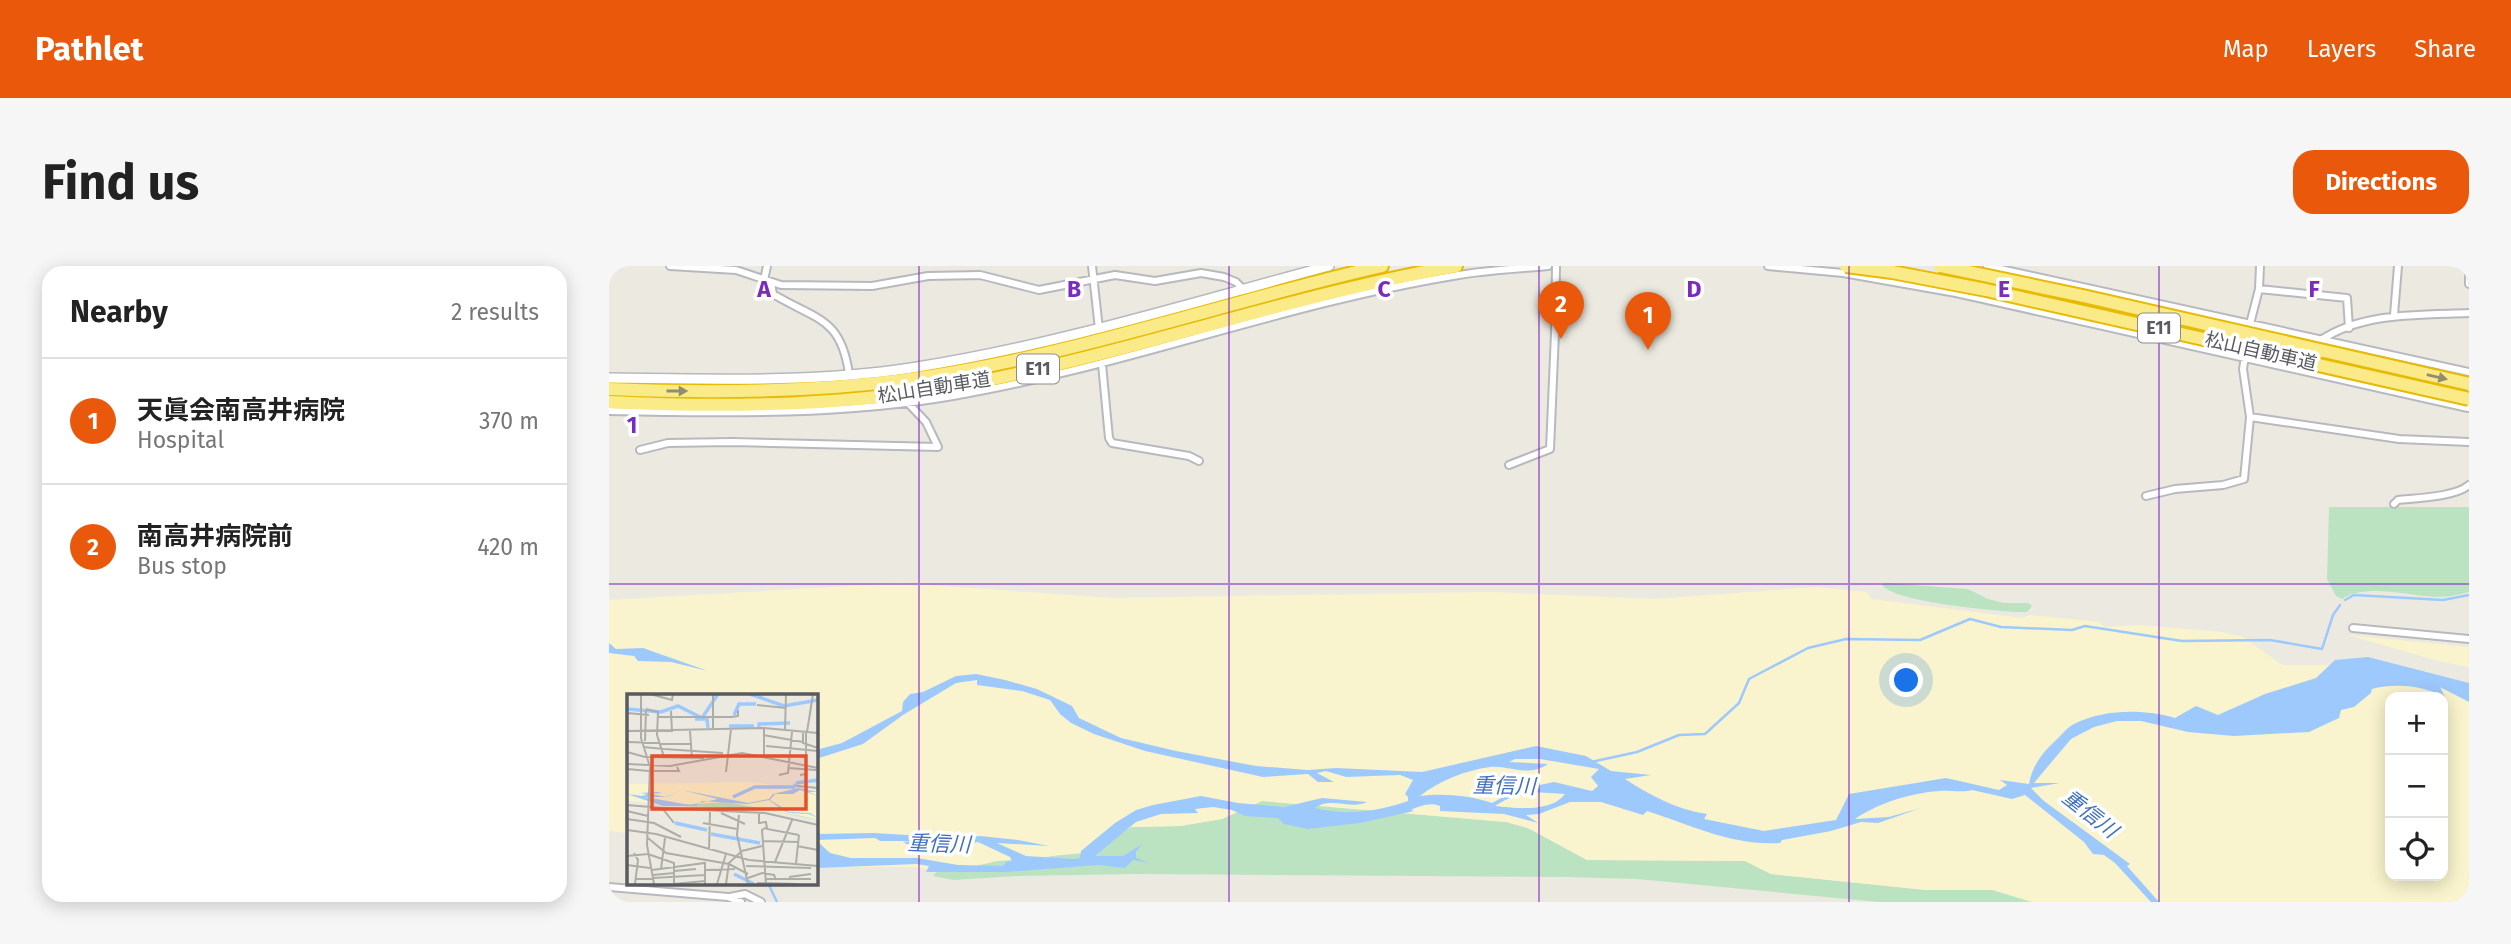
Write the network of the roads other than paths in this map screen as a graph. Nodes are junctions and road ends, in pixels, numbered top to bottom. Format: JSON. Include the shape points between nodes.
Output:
{"nodes":[{"id":1,"x":670,"y":266,"type":"edge"},
{"id":2,"x":767,"y":266,"type":"edge"},
{"id":3,"x":1092,"y":266,"type":"edge"},
{"id":4,"x":1329,"y":266,"type":"edge"},
{"id":5,"x":1382,"y":266,"type":"edge"},
{"id":6,"x":1456,"y":266,"type":"edge"},
{"id":7,"x":1548,"y":266,"type":"edge"},
{"id":8,"x":1556,"y":266,"type":"edge"},
{"id":9,"x":1768,"y":266,"type":"edge"},
{"id":10,"x":1846,"y":266,"type":"edge"},
{"id":11,"x":1940,"y":266,"type":"edge"},
{"id":12,"x":1987,"y":266,"type":"edge"},
{"id":13,"x":2260,"y":266,"type":"edge"},
{"id":14,"x":2398,"y":266,"type":"edge"},
{"id":15,"x":2469,"y":266,"type":"edge"},
{"id":16,"x":1093,"y":279,"type":"junction"},
{"id":17,"x":767,"y":281,"type":"junction"},
{"id":18,"x":2469,"y":284,"type":"edge"},
{"id":19,"x":1243,"y":289,"type":"junction"},
{"id":20,"x":2259,"y":289,"type":"junction"},
{"id":21,"x":2469,"y":313,"type":"edge"},
{"id":22,"x":2395,"y":315,"type":"junction"},
{"id":23,"x":2250,"y":324,"type":"junction"},
{"id":24,"x":2349,"y":328,"type":"junction"},
{"id":25,"x":1099,"y":329,"type":"junction"},
{"id":26,"x":2321,"y":341,"type":"junction"},
{"id":27,"x":2244,"y":357,"type":"junction"},
{"id":28,"x":1102,"y":364,"type":"junction"},
{"id":29,"x":2469,"y":372,"type":"edge"},
{"id":30,"x":849,"y":374,"type":"junction"},
{"id":31,"x":609,"y":378,"type":"edge"},
{"id":32,"x":2469,"y":379,"type":"edge"},
{"id":33,"x":2469,"y":384,"type":"edge"},
{"id":34,"x":609,"y":389,"type":"edge"},
{"id":35,"x":2469,"y":399,"type":"edge"},
{"id":36,"x":609,"y":402,"type":"edge"},
{"id":37,"x":908,"y":403,"type":"junction"},
{"id":38,"x":2469,"y":409,"type":"edge"},
{"id":39,"x":609,"y":411,"type":"edge"},
{"id":40,"x":2251,"y":417,"type":"junction"},
{"id":41,"x":2469,"y":442,"type":"edge"},
{"id":42,"x":641,"y":450,"type":"dead end"},
{"id":43,"x":1199,"y":461,"type":"dead end"},
{"id":44,"x":1509,"y":465,"type":"dead end"},
{"id":45,"x":2469,"y":485,"type":"edge"},
{"id":46,"x":2146,"y":496,"type":"dead end"},
{"id":47,"x":2394,"y":504,"type":"dead end"},
{"id":48,"x":2353,"y":628,"type":"dead end"},
{"id":49,"x":2469,"y":639,"type":"edge"},
{"id":50,"x":609,"y":887,"type":"edge"},
{"id":51,"x":728,"y":898,"type":"junction"},
{"id":52,"x":741,"y":902,"type":"edge"},
{"id":53,"x":761,"y":902,"type":"edge"}],
"edges":[{"from":1,"to":17,"type":"street","via":[[736,270]]},
{"from":2,"to":17,"type":"street"},
{"from":3,"to":16,"type":"street"},
{"from":4,"to":19,"type":"street"},
{"from":34,"to":5,"type":"highway","name":"松山自動車道","number":"E11","one_way":true,"via":[[754,392],[897,381],[1034,355]]},
{"from":6,"to":36,"type":"highway","name":"松山自動車道","number":"E11","via":[[1319,295],[1037,369],[899,395],[753,405]]},
{"from":7,"to":28,"type":"street","via":[[1454,275],[1360,295]]},
{"from":8,"to":44,"type":"street","via":[[1550,449]]},
{"from":9,"to":27,"type":"street","via":[[1843,273],[1956,293]]},
{"from":10,"to":35,"type":"highway","name":"松山自動車道","number":"E11","bridge":true,"via":[[1986,290]]},
{"from":11,"to":33,"type":"highway","name":"松山自動車道","number":"E11","one_way":true,"bridge":true},
{"from":12,"to":23,"type":"street"},
{"from":13,"to":20,"type":"street"},
{"from":14,"to":22,"type":"street"},
{"from":15,"to":18,"type":"street"},
{"from":16,"to":17,"type":"street","via":[[1039,290],[980,275],[840,287]]},
{"from":16,"to":19,"type":"street","via":[[1127,275],[1155,281],[1209,273]]},
{"from":16,"to":25,"type":"street"},
{"from":17,"to":30,"type":"street","via":[[773,294],[810,312],[836,334],[844,347]]},
{"from":19,"to":25,"type":"street"},
{"from":20,"to":23,"type":"street"},
{"from":20,"to":24,"type":"street","via":[[2347,298]]},
{"from":21,"to":22,"type":"street"},
{"from":22,"to":24,"type":"street"},
{"from":23,"to":26,"type":"street"},
{"from":23,"to":27,"type":"street"},
{"from":24,"to":26,"type":"street"},
{"from":25,"to":30,"type":"street","via":[[910,368]]},
{"from":26,"to":29,"type":"street"},
{"from":27,"to":38,"type":"street"},
{"from":27,"to":40,"type":"street"},
{"from":28,"to":37,"type":"street"},
{"from":28,"to":43,"type":"street","via":[[1112,443]]},
{"from":30,"to":31,"type":"street","via":[[781,379]]},
{"from":32,"to":38,"type":"street"},
{"from":37,"to":39,"type":"street","via":[[825,410]]},
{"from":37,"to":42,"type":"street","via":[[926,422],[938,447],[720,442],[668,443]]},
{"from":40,"to":41,"type":"street","via":[[2399,439]]},
{"from":40,"to":46,"type":"street","via":[[2244,479]]},
{"from":45,"to":47,"type":"street"},
{"from":48,"to":49,"type":"street"},
{"from":50,"to":51,"type":"street"},
{"from":51,"to":52,"type":"street"},
{"from":51,"to":53,"type":"street","via":[[745,894]]}]}
